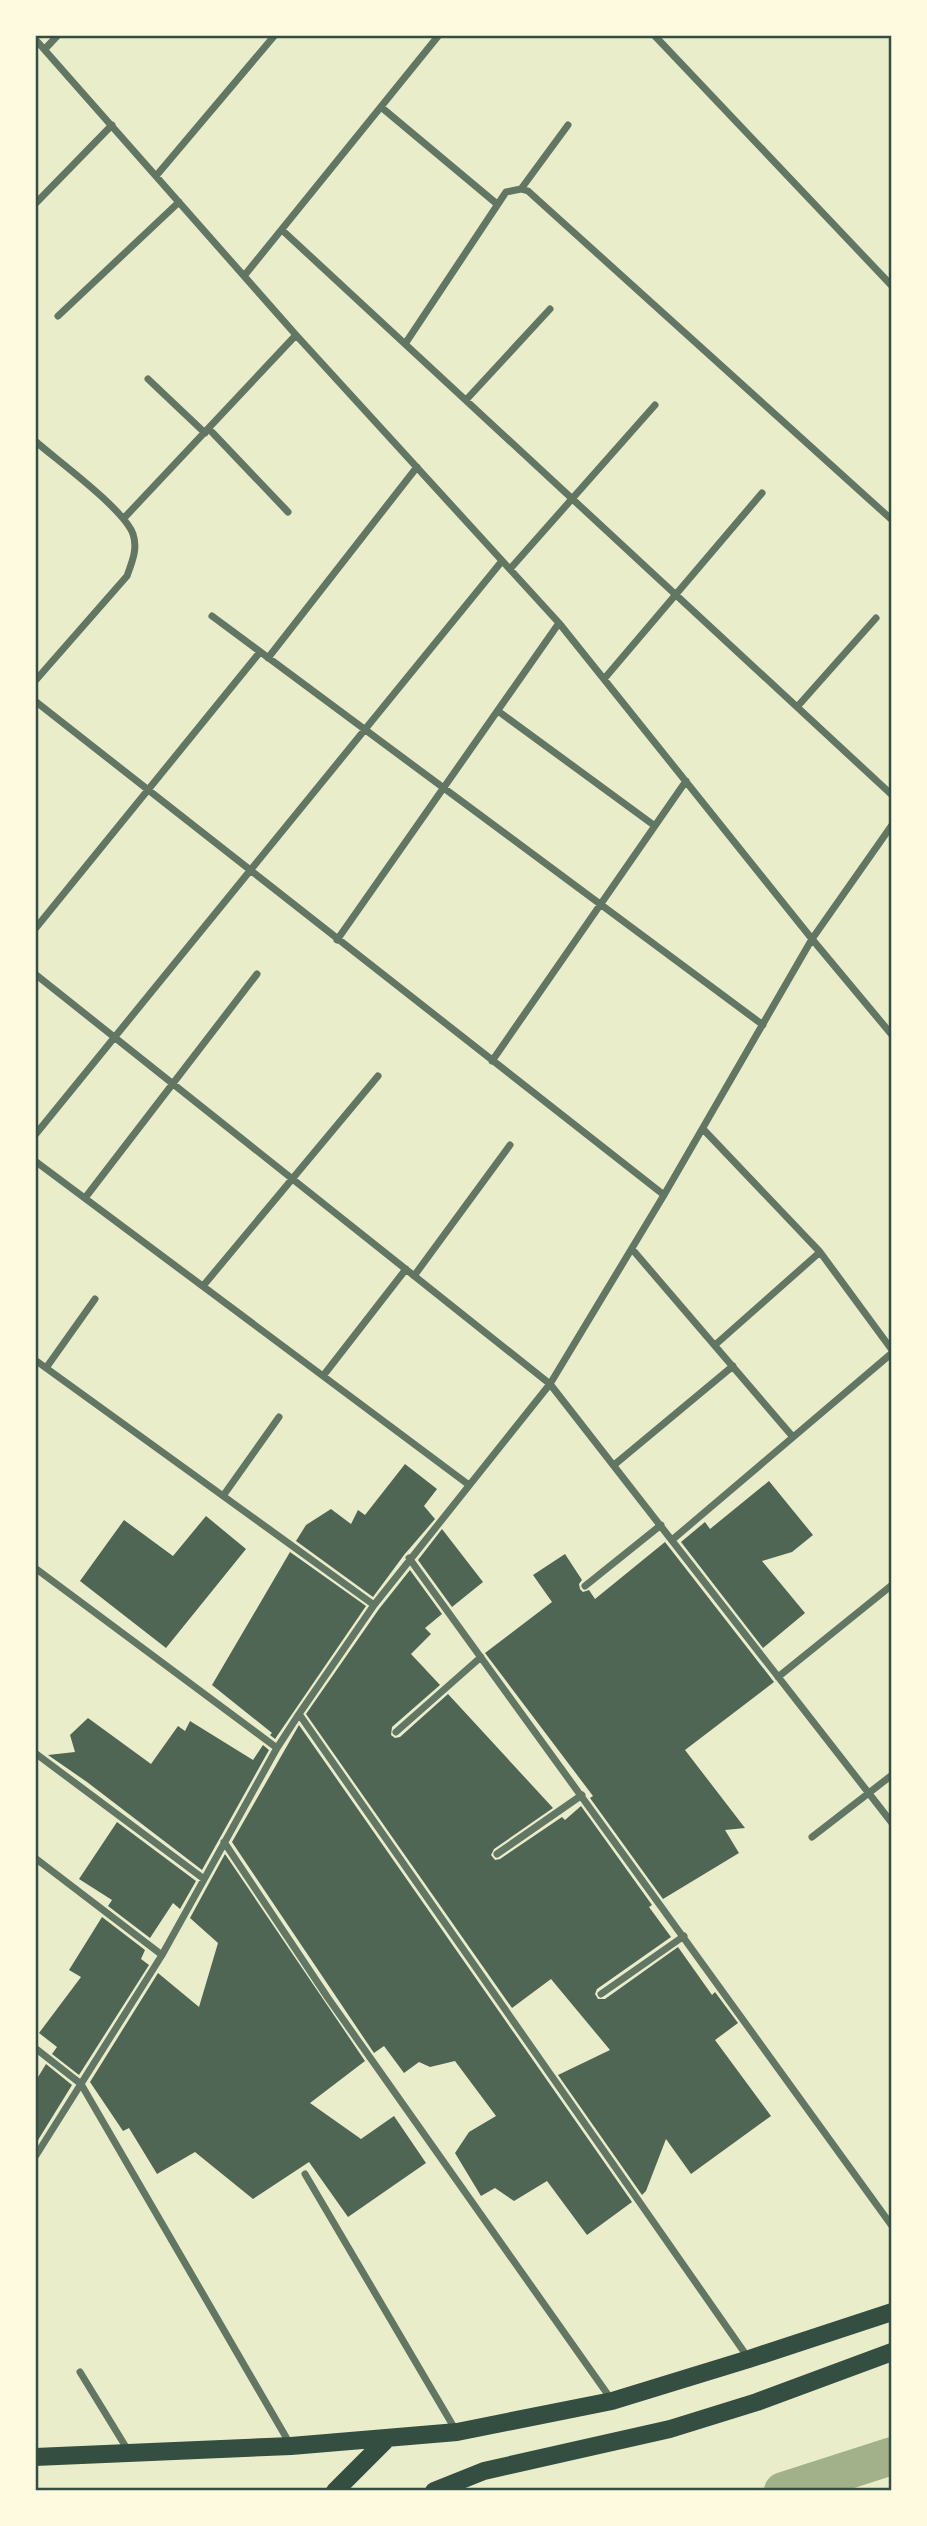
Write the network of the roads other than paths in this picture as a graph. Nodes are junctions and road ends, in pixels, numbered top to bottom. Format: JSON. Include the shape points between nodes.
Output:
{"nodes":[{"id":1,"x":58,"y":35,"type":"edge"},
{"id":2,"x":275,"y":35,"type":"edge"},
{"id":3,"x":439,"y":35,"type":"edge"},
{"id":4,"x":654,"y":35,"type":"edge"},
{"id":5,"x":35,"y":39,"type":"edge"},
{"id":6,"x":46,"y":50,"type":"junction"},
{"id":7,"x":381,"y":107,"type":"junction"},
{"id":8,"x":112,"y":125,"type":"junction"},
{"id":9,"x":568,"y":125,"type":"dead end"},
{"id":10,"x":156,"y":176,"type":"junction"},
{"id":11,"x":521,"y":189,"type":"junction"},
{"id":12,"x":179,"y":202,"type":"junction"},
{"id":13,"x":35,"y":204,"type":"edge"},
{"id":14,"x":497,"y":204,"type":"junction"},
{"id":15,"x":282,"y":230,"type":"junction"},
{"id":16,"x":244,"y":276,"type":"junction"},
{"id":17,"x":892,"y":286,"type":"edge"},
{"id":18,"x":550,"y":309,"type":"dead end"},
{"id":19,"x":58,"y":316,"type":"dead end"},
{"id":20,"x":296,"y":335,"type":"junction"},
{"id":21,"x":405,"y":344,"type":"junction"},
{"id":22,"x":148,"y":379,"type":"dead end"},
{"id":23,"x":466,"y":400,"type":"junction"},
{"id":24,"x":655,"y":405,"type":"dead end"},
{"id":25,"x":207,"y":431,"type":"junction"},
{"id":26,"x":35,"y":441,"type":"edge"},
{"id":27,"x":417,"y":467,"type":"junction"},
{"id":28,"x":762,"y":493,"type":"dead end"},
{"id":29,"x":573,"y":499,"type":"junction"},
{"id":30,"x":288,"y":512,"type":"dead end"},
{"id":31,"x":125,"y":517,"type":"junction"},
{"id":32,"x":892,"y":520,"type":"edge"},
{"id":33,"x":502,"y":561,"type":"junction"},
{"id":34,"x":510,"y":569,"type":"junction"},
{"id":35,"x":676,"y":594,"type":"junction"},
{"id":36,"x":212,"y":617,"type":"dead end"},
{"id":37,"x":876,"y":618,"type":"dead end"},
{"id":38,"x":559,"y":623,"type":"junction"},
{"id":39,"x":260,"y":652,"type":"junction"},
{"id":40,"x":268,"y":658,"type":"junction"},
{"id":41,"x":604,"y":679,"type":"junction"},
{"id":42,"x":35,"y":681,"type":"edge"},
{"id":43,"x":35,"y":701,"type":"edge"},
{"id":44,"x":797,"y":707,"type":"junction"},
{"id":45,"x":498,"y":711,"type":"junction"},
{"id":46,"x":365,"y":730,"type":"junction"},
{"id":47,"x":686,"y":780,"type":"junction"},
{"id":48,"x":443,"y":788,"type":"junction"},
{"id":49,"x":148,"y":790,"type":"junction"},
{"id":50,"x":892,"y":794,"type":"edge"},
{"id":51,"x":892,"y":825,"type":"edge"},
{"id":52,"x":654,"y":826,"type":"junction"},
{"id":53,"x":250,"y":871,"type":"junction"},
{"id":54,"x":601,"y":904,"type":"junction"},
{"id":55,"x":35,"y":929,"type":"edge"},
{"id":56,"x":812,"y":939,"type":"junction"},
{"id":57,"x":337,"y":940,"type":"junction"},
{"id":58,"x":35,"y":974,"type":"edge"},
{"id":59,"x":257,"y":974,"type":"dead end"},
{"id":60,"x":763,"y":1025,"type":"junction"},
{"id":61,"x":892,"y":1035,"type":"edge"},
{"id":62,"x":114,"y":1037,"type":"junction"},
{"id":63,"x":492,"y":1061,"type":"junction"},
{"id":64,"x":379,"y":1076,"type":"dead end"},
{"id":65,"x":172,"y":1083,"type":"junction"},
{"id":66,"x":704,"y":1129,"type":"junction"},
{"id":67,"x":35,"y":1135,"type":"edge"},
{"id":68,"x":510,"y":1145,"type":"dead end"},
{"id":69,"x":35,"y":1161,"type":"edge"},
{"id":70,"x":292,"y":1179,"type":"junction"},
{"id":71,"x":664,"y":1195,"type":"junction"},
{"id":72,"x":85,"y":1198,"type":"junction"},
{"id":73,"x":632,"y":1249,"type":"junction"},
{"id":74,"x":820,"y":1252,"type":"junction"},
{"id":75,"x":406,"y":1269,"type":"junction"},
{"id":76,"x":414,"y":1276,"type":"junction"},
{"id":77,"x":203,"y":1286,"type":"junction"},
{"id":78,"x":95,"y":1299,"type":"dead end"},
{"id":79,"x":715,"y":1346,"type":"junction"},
{"id":80,"x":892,"y":1352,"type":"edge"},
{"id":81,"x":35,"y":1360,"type":"edge"},
{"id":82,"x":733,"y":1366,"type":"junction"},
{"id":83,"x":46,"y":1368,"type":"junction"},
{"id":84,"x":323,"y":1376,"type":"junction"},
{"id":85,"x":550,"y":1384,"type":"junction"},
{"id":86,"x":279,"y":1417,"type":"dead end"},
{"id":87,"x":793,"y":1437,"type":"junction"},
{"id":88,"x":614,"y":1465,"type":"junction"},
{"id":89,"x":469,"y":1485,"type":"junction"},
{"id":90,"x":223,"y":1496,"type":"junction"},
{"id":91,"x":661,"y":1525,"type":"junction"},
{"id":92,"x":672,"y":1540,"type":"junction"},
{"id":93,"x":410,"y":1558,"type":"junction"},
{"id":94,"x":35,"y":1568,"type":"edge"},
{"id":95,"x":892,"y":1585,"type":"edge"},
{"id":96,"x":585,"y":1586,"type":"dead end"},
{"id":97,"x":374,"y":1605,"type":"junction"},
{"id":98,"x":481,"y":1657,"type":"junction"},
{"id":99,"x":778,"y":1677,"type":"junction"},
{"id":100,"x":299,"y":1714,"type":"junction"},
{"id":101,"x":396,"y":1732,"type":"dead end"},
{"id":102,"x":277,"y":1748,"type":"junction"},
{"id":103,"x":35,"y":1753,"type":"edge"},
{"id":104,"x":892,"y":1776,"type":"edge"},
{"id":105,"x":869,"y":1793,"type":"junction"},
{"id":106,"x":582,"y":1795,"type":"junction"},
{"id":107,"x":892,"y":1823,"type":"edge"},
{"id":108,"x":812,"y":1837,"type":"dead end"},
{"id":109,"x":224,"y":1842,"type":"junction"},
{"id":110,"x":497,"y":1854,"type":"dead end"},
{"id":111,"x":35,"y":1858,"type":"edge"},
{"id":112,"x":204,"y":1880,"type":"junction"},
{"id":113,"x":684,"y":1936,"type":"junction"},
{"id":114,"x":162,"y":1955,"type":"junction"},
{"id":115,"x":601,"y":1994,"type":"dead end"},
{"id":116,"x":35,"y":2048,"type":"edge"},
{"id":117,"x":81,"y":2084,"type":"junction"},
{"id":118,"x":35,"y":2157,"type":"edge"},
{"id":119,"x":304,"y":2174,"type":"dead end"},
{"id":120,"x":892,"y":2226,"type":"edge"},
{"id":121,"x":892,"y":2312,"type":"edge"},
{"id":122,"x":892,"y":2353,"type":"edge"},
{"id":123,"x":749,"y":2359,"type":"junction"},
{"id":124,"x":80,"y":2372,"type":"dead end"},
{"id":125,"x":612,"y":2401,"type":"junction"},
{"id":126,"x":457,"y":2432,"type":"junction"},
{"id":127,"x":387,"y":2438,"type":"junction"},
{"id":128,"x":291,"y":2446,"type":"junction"},
{"id":129,"x":129,"y":2453,"type":"junction"},
{"id":130,"x":35,"y":2457,"type":"edge"},
{"id":131,"x":335,"y":2491,"type":"edge"},
{"id":132,"x":433,"y":2491,"type":"edge"}],
"edges":[{"from":1,"to":6,"type":"street"},
{"from":2,"to":10,"type":"street"},
{"from":3,"to":7,"type":"street"},
{"from":4,"to":17,"type":"street"},
{"from":5,"to":6,"type":"street"},
{"from":6,"to":8,"type":"street"},
{"from":7,"to":14,"type":"street"},
{"from":7,"to":15,"type":"street"},
{"from":8,"to":10,"type":"street"},
{"from":8,"to":13,"type":"street"},
{"from":9,"to":11,"type":"street"},
{"from":10,"to":12,"type":"street"},
{"from":11,"to":14,"type":"street","via":[[506,192]]},
{"from":11,"to":32,"type":"street"},
{"from":12,"to":16,"type":"street"},
{"from":12,"to":19,"type":"street"},
{"from":14,"to":21,"type":"street"},
{"from":15,"to":16,"type":"street"},
{"from":15,"to":21,"type":"street"},
{"from":16,"to":20,"type":"street"},
{"from":18,"to":23,"type":"street"},
{"from":20,"to":25,"type":"street"},
{"from":20,"to":27,"type":"street"},
{"from":21,"to":23,"type":"street"},
{"from":22,"to":25,"type":"street"},
{"from":23,"to":29,"type":"street"},
{"from":24,"to":29,"type":"street"},
{"from":25,"to":30,"type":"street"},
{"from":25,"to":31,"type":"street"},
{"from":26,"to":31,"type":"street"},
{"from":27,"to":33,"type":"street"},
{"from":27,"to":40,"type":"street"},
{"from":28,"to":35,"type":"street"},
{"from":29,"to":34,"type":"street"},
{"from":29,"to":35,"type":"street"},
{"from":31,"to":42,"type":"street","via":[[134,536],[135,556],[127,576]]},
{"from":33,"to":34,"type":"street"},
{"from":33,"to":46,"type":"street"},
{"from":34,"to":38,"type":"street"},
{"from":35,"to":41,"type":"street"},
{"from":35,"to":44,"type":"street"},
{"from":36,"to":39,"type":"street"},
{"from":37,"to":44,"type":"street"},
{"from":38,"to":41,"type":"street"},
{"from":38,"to":45,"type":"street"},
{"from":39,"to":40,"type":"street"},
{"from":39,"to":49,"type":"street"},
{"from":40,"to":46,"type":"street"},
{"from":41,"to":47,"type":"street"},
{"from":43,"to":49,"type":"street"},
{"from":44,"to":50,"type":"street"},
{"from":45,"to":48,"type":"street"},
{"from":45,"to":52,"type":"street"},
{"from":46,"to":48,"type":"street"},
{"from":46,"to":53,"type":"street"},
{"from":47,"to":52,"type":"street"},
{"from":47,"to":56,"type":"street"},
{"from":48,"to":54,"type":"street"},
{"from":48,"to":57,"type":"street"},
{"from":49,"to":53,"type":"street"},
{"from":49,"to":55,"type":"street"},
{"from":51,"to":56,"type":"street"},
{"from":52,"to":54,"type":"street"},
{"from":53,"to":57,"type":"street"},
{"from":53,"to":62,"type":"street"},
{"from":54,"to":60,"type":"street"},
{"from":54,"to":63,"type":"street"},
{"from":56,"to":60,"type":"street"},
{"from":56,"to":61,"type":"street"},
{"from":57,"to":63,"type":"street"},
{"from":58,"to":62,"type":"street"},
{"from":59,"to":65,"type":"street"},
{"from":60,"to":66,"type":"street"},
{"from":62,"to":65,"type":"street"},
{"from":62,"to":67,"type":"street"},
{"from":63,"to":71,"type":"street"},
{"from":64,"to":70,"type":"street"},
{"from":65,"to":70,"type":"street"},
{"from":65,"to":72,"type":"street"},
{"from":66,"to":71,"type":"street"},
{"from":66,"to":74,"type":"street"},
{"from":68,"to":76,"type":"street"},
{"from":69,"to":72,"type":"street"},
{"from":70,"to":75,"type":"street"},
{"from":70,"to":77,"type":"street"},
{"from":71,"to":73,"type":"street"},
{"from":72,"to":77,"type":"street"},
{"from":73,"to":79,"type":"street"},
{"from":73,"to":85,"type":"street"},
{"from":74,"to":79,"type":"street"},
{"from":74,"to":80,"type":"street"},
{"from":75,"to":76,"type":"street"},
{"from":75,"to":84,"type":"street"},
{"from":76,"to":85,"type":"street"},
{"from":77,"to":84,"type":"street"},
{"from":78,"to":83,"type":"street"},
{"from":79,"to":82,"type":"street"},
{"from":80,"to":87,"type":"street"},
{"from":81,"to":83,"type":"street"},
{"from":82,"to":87,"type":"street"},
{"from":82,"to":88,"type":"street"},
{"from":83,"to":90,"type":"street"},
{"from":84,"to":89,"type":"street"},
{"from":85,"to":88,"type":"street"},
{"from":85,"to":89,"type":"street"},
{"from":86,"to":90,"type":"street"},
{"from":87,"to":92,"type":"street"},
{"from":88,"to":91,"type":"street"},
{"from":89,"to":93,"type":"street"},
{"from":90,"to":97,"type":"street"},
{"from":91,"to":92,"type":"street"},
{"from":91,"to":96,"type":"street"},
{"from":92,"to":99,"type":"street"},
{"from":93,"to":97,"type":"street"},
{"from":93,"to":98,"type":"street"},
{"from":94,"to":102,"type":"street"},
{"from":95,"to":99,"type":"street"},
{"from":97,"to":100,"type":"street"},
{"from":98,"to":101,"type":"street"},
{"from":98,"to":106,"type":"street"},
{"from":99,"to":105,"type":"street"},
{"from":100,"to":102,"type":"street"},
{"from":100,"to":123,"type":"street"},
{"from":102,"to":109,"type":"street"},
{"from":103,"to":112,"type":"street"},
{"from":104,"to":105,"type":"street"},
{"from":105,"to":107,"type":"street"},
{"from":105,"to":108,"type":"street"},
{"from":106,"to":110,"type":"street"},
{"from":106,"to":113,"type":"street"},
{"from":109,"to":112,"type":"street"},
{"from":109,"to":125,"type":"street","via":[[328,1998]]},
{"from":111,"to":114,"type":"street"},
{"from":112,"to":114,"type":"street"},
{"from":113,"to":115,"type":"street"},
{"from":113,"to":120,"type":"street"},
{"from":114,"to":117,"type":"street"},
{"from":116,"to":117,"type":"street"},
{"from":117,"to":118,"type":"street"},
{"from":117,"to":128,"type":"street"},
{"from":119,"to":126,"type":"street"},
{"from":121,"to":123,"type":"main road"},
{"from":122,"to":132,"type":"main road","via":[[670,2429],[484,2471]]},
{"from":123,"to":125,"type":"main road"},
{"from":124,"to":129,"type":"street"},
{"from":125,"to":126,"type":"main road"},
{"from":126,"to":127,"type":"main road"},
{"from":127,"to":128,"type":"main road"},
{"from":127,"to":131,"type":"main road"},
{"from":128,"to":129,"type":"main road"},
{"from":129,"to":130,"type":"main road"}]}
